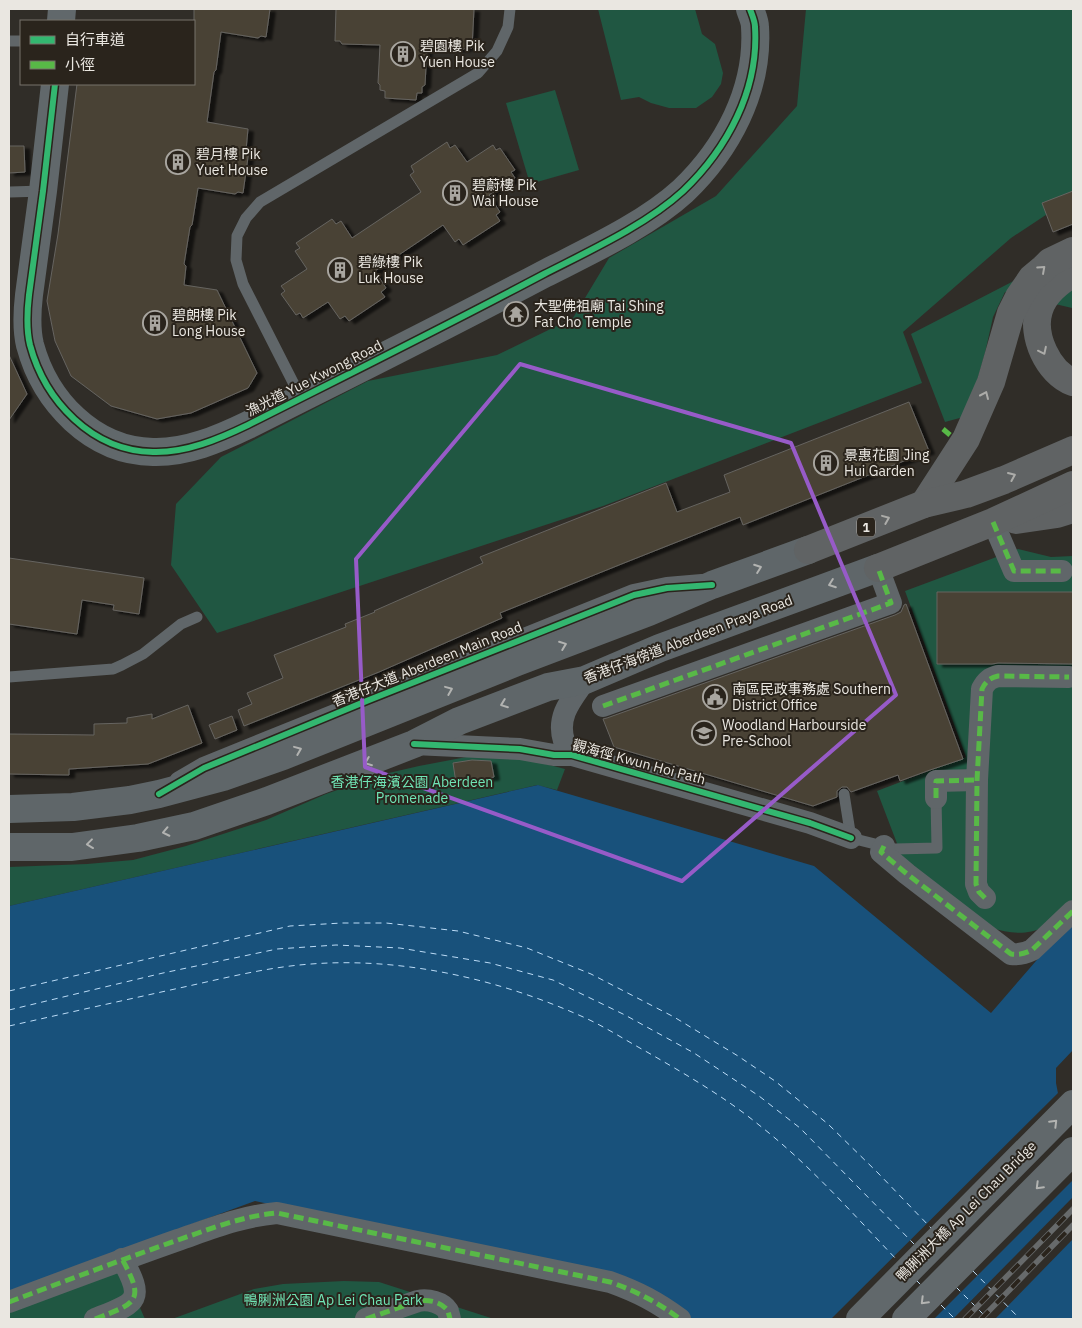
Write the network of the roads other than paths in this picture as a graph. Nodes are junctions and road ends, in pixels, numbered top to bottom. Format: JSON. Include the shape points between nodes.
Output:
{"nodes":[{"id":1,"x":510,"y":9,"type":"edge"},
{"id":2,"x":750,"y":9,"type":"edge"},
{"id":3,"x":55,"y":85,"type":"edge"},
{"id":4,"x":43,"y":191,"type":"junction"},
{"id":5,"x":10,"y":192,"type":"edge"},
{"id":6,"x":1073,"y":250,"type":"edge"},
{"id":7,"x":1073,"y":273,"type":"edge"},
{"id":8,"x":1029,"y":303,"type":"junction"},
{"id":9,"x":1073,"y":382,"type":"edge"},
{"id":10,"x":301,"y":398,"type":"junction"},
{"id":11,"x":1073,"y":450,"type":"edge"},
{"id":12,"x":1073,"y":484,"type":"edge"},
{"id":13,"x":924,"y":504,"type":"junction"},
{"id":14,"x":1073,"y":509,"type":"edge"},
{"id":15,"x":994,"y":522,"type":"junction"},
{"id":16,"x":808,"y":550,"type":"joint"},
{"id":17,"x":878,"y":568,"type":"junction"},
{"id":18,"x":1062,"y":571,"type":"dead end"},
{"id":19,"x":197,"y":617,"type":"dead end"},
{"id":20,"x":9,"y":677,"type":"edge"},
{"id":21,"x":1069,"y":677,"type":"dead end"},
{"id":22,"x":585,"y":680,"type":"junction"},
{"id":23,"x":603,"y":706,"type":"dead end"},
{"id":24,"x":414,"y":744,"type":"junction"},
{"id":25,"x":572,"y":755,"type":"junction"},
{"id":26,"x":977,"y":780,"type":"junction"},
{"id":27,"x":844,"y":794,"type":"dead end"},
{"id":28,"x":936,"y":798,"type":"joint"},
{"id":29,"x":9,"y":808,"type":"edge"},
{"id":30,"x":851,"y":838,"type":"junction"},
{"id":31,"x":9,"y":847,"type":"edge"},
{"id":32,"x":883,"y":849,"type":"junction"},
{"id":33,"x":985,"y":898,"type":"dead end"},
{"id":34,"x":1073,"y":911,"type":"edge"},
{"id":35,"x":1073,"y":1104,"type":"edge"},
{"id":36,"x":1073,"y":1151,"type":"edge"},
{"id":37,"x":122,"y":1259,"type":"junction"},
{"id":38,"x":9,"y":1302,"type":"edge"},
{"id":39,"x":95,"y":1319,"type":"edge"},
{"id":40,"x":366,"y":1319,"type":"edge"},
{"id":41,"x":450,"y":1319,"type":"edge"},
{"id":42,"x":680,"y":1319,"type":"edge"},
{"id":43,"x":860,"y":1319,"type":"edge"},
{"id":44,"x":906,"y":1319,"type":"edge"}],
"edges":[{"from":1,"to":10,"type":"lane","via":[[508,27],[497,51],[478,73],[260,202],[246,218],[237,236],[236,260],[242,284]]},
{"from":2,"to":10,"type":"street","name":"漁光道 Yue Kwong Road","via":[[755,25],[755,45],[750,81],[741,109],[715,154],[671,202],[605,242],[447,326]]},
{"from":3,"to":4,"type":"street","name":"漁光道 Yue Kwong Road"},
{"from":4,"to":5,"type":"lane"},
{"from":4,"to":10,"type":"street","name":"漁光道 Yue Kwong Road","via":[[27,313],[30,344],[49,390],[83,427],[104,440],[130,449],[165,452],[217,438]]},
{"from":8,"to":6,"type":"highway","one_way":true,"via":[[1032,278],[1050,262]]},
{"from":7,"to":8,"type":"highway"},
{"from":8,"to":9,"type":"highway","one_way":true,"via":[[1037,318],[1038,340],[1048,360]]},
{"from":13,"to":8,"type":"highway","one_way":true,"via":[[966,439],[991,382],[1011,313]]},
{"from":13,"to":11,"type":"highway","number":"1","one_way":true,"via":[[966,494]]},
{"from":12,"to":15,"type":"highway","name":"香港仔海傍道 Aberdeen Praya Road"},
{"from":16,"to":13,"type":"highway","number":"1","one_way":true},
{"from":14,"to":15,"type":"highway"},
{"from":15,"to":17,"type":"highway","name":"香港仔海傍道 Aberdeen Praya Road"},
{"from":15,"to":18,"type":"street","via":[[1014,571]]},
{"from":29,"to":16,"type":"main road","one_way":true,"via":[[73,807],[130,800],[223,777]]},
{"from":17,"to":22,"type":"main road","name":"香港仔海傍道 Aberdeen Praya Road","one_way":true,"via":[[668,645]]},
{"from":17,"to":23,"type":"street","via":[[891,603]]},
{"from":19,"to":20,"type":"lane","via":[[181,624],[143,654],[113,668]]},
{"from":21,"to":26,"type":"street","via":[[998,676],[985,683]]},
{"from":22,"to":24,"type":"main road","name":"香港仔海傍道 Aberdeen Praya Road","one_way":true,"via":[[548,687],[459,722]]},
{"from":22,"to":25,"type":"street","name":"觀海徑 Kwun Hoi Path","via":[[563,718],[564,742]]},
{"from":24,"to":25,"type":"street","name":"觀海徑 Kwun Hoi Path"},
{"from":24,"to":31,"type":"main road","name":"香港仔海傍道 Aberdeen Praya Road","one_way":true,"via":[[194,826],[72,847]]},
{"from":25,"to":30,"type":"street","name":"觀海徑 Kwun Hoi Path","via":[[810,823]]},
{"from":26,"to":28,"type":"street","via":[[936,781]]},
{"from":26,"to":33,"type":"street","via":[[976,884]]},
{"from":27,"to":30,"type":"lane"},
{"from":28,"to":32,"type":"lane","via":[[937,848]]},
{"from":30,"to":32,"type":"lane"},
{"from":32,"to":34,"type":"street","via":[[915,880],[1011,954],[1025,954],[1032,950]]},
{"from":43,"to":35,"type":"street","name":"鴨脷洲大橋 Ap Lei Chau Bridge","one_way":true},
{"from":36,"to":44,"type":"street","one_way":true},
{"from":37,"to":38,"type":"street"},
{"from":37,"to":39,"type":"street","via":[[135,1288],[133,1300]]},
{"from":37,"to":42,"type":"street","via":[[249,1217],[277,1213],[610,1282],[662,1305]]},
{"from":40,"to":41,"type":"street","via":[[424,1300],[439,1304],[448,1312]]}]}
